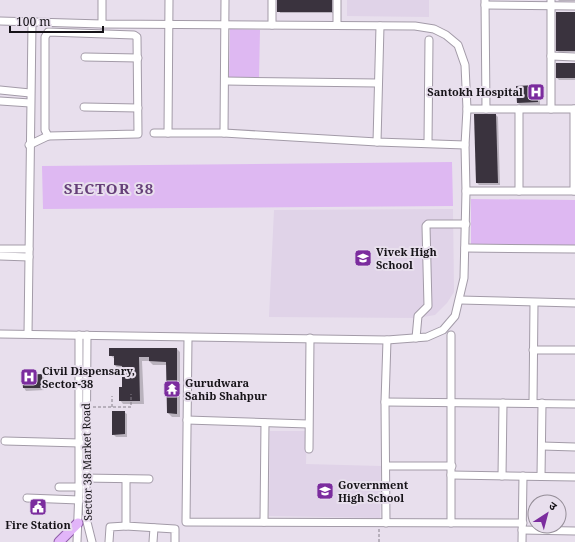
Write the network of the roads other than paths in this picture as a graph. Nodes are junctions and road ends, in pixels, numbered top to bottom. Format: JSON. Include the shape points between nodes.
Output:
{"nodes":[{"id":1,"x":102,"y":0,"type":"edge"},
{"id":2,"x":169,"y":0,"type":"edge"},
{"id":3,"x":225,"y":0,"type":"edge"},
{"id":4,"x":272,"y":0,"type":"edge"},
{"id":5,"x":337,"y":0,"type":"edge"},
{"id":6,"x":485,"y":2,"type":"edge"},
{"id":7,"x":550,"y":3,"type":"edge"},
{"id":8,"x":575,"y":6,"type":"edge"},
{"id":9,"x":0,"y":21,"type":"edge"},
{"id":10,"x":32,"y":23,"type":"junction"},
{"id":11,"x":102,"y":24,"type":"junction"},
{"id":12,"x":169,"y":24,"type":"junction"},
{"id":13,"x":225,"y":24,"type":"junction"},
{"id":14,"x":272,"y":25,"type":"junction"},
{"id":15,"x":337,"y":25,"type":"junction"},
{"id":16,"x":380,"y":26,"type":"junction"},
{"id":17,"x":429,"y":40,"type":"dead end"},
{"id":18,"x":551,"y":56,"type":"junction"},
{"id":19,"x":85,"y":57,"type":"dead end"},
{"id":20,"x":575,"y":57,"type":"edge"},
{"id":21,"x":138,"y":58,"type":"junction"},
{"id":22,"x":224,"y":82,"type":"junction"},
{"id":23,"x":377,"y":83,"type":"junction"},
{"id":24,"x":0,"y":90,"type":"edge"},
{"id":25,"x":30,"y":93,"type":"junction"},
{"id":26,"x":0,"y":101,"type":"edge"},
{"id":27,"x":30,"y":103,"type":"junction"},
{"id":28,"x":84,"y":107,"type":"dead end"},
{"id":29,"x":138,"y":108,"type":"junction"},
{"id":30,"x":467,"y":109,"type":"junction"},
{"id":31,"x":486,"y":109,"type":"junction"},
{"id":32,"x":519,"y":109,"type":"junction"},
{"id":33,"x":551,"y":109,"type":"junction"},
{"id":34,"x":574,"y":109,"type":"edge"},
{"id":35,"x":154,"y":133,"type":"dead end"},
{"id":36,"x":168,"y":133,"type":"junction"},
{"id":37,"x":224,"y":133,"type":"junction"},
{"id":38,"x":48,"y":136,"type":"junction"},
{"id":39,"x":377,"y":142,"type":"junction"},
{"id":40,"x":428,"y":142,"type":"junction"},
{"id":41,"x":29,"y":145,"type":"junction"},
{"id":42,"x":465,"y":145,"type":"junction"},
{"id":43,"x":466,"y":191,"type":"junction"},
{"id":44,"x":519,"y":191,"type":"junction"},
{"id":45,"x":575,"y":191,"type":"edge"},
{"id":46,"x":466,"y":224,"type":"junction"},
{"id":47,"x":465,"y":248,"type":"junction"},
{"id":48,"x":0,"y":249,"type":"edge"},
{"id":49,"x":575,"y":250,"type":"edge"},
{"id":50,"x":29,"y":253,"type":"junction"},
{"id":51,"x":0,"y":256,"type":"edge"},
{"id":52,"x":460,"y":300,"type":"junction"},
{"id":53,"x":534,"y":303,"type":"junction"},
{"id":54,"x":575,"y":303,"type":"edge"},
{"id":55,"x":0,"y":334,"type":"edge"},
{"id":56,"x":28,"y":334,"type":"junction"},
{"id":57,"x":83,"y":335,"type":"junction"},
{"id":58,"x":451,"y":336,"type":"dead end"},
{"id":59,"x":188,"y":338,"type":"junction"},
{"id":60,"x":310,"y":338,"type":"junction"},
{"id":61,"x":416,"y":338,"type":"junction"},
{"id":62,"x":387,"y":340,"type":"junction"},
{"id":63,"x":533,"y":350,"type":"junction"},
{"id":64,"x":575,"y":350,"type":"edge"},
{"id":65,"x":385,"y":402,"type":"junction"},
{"id":66,"x":451,"y":402,"type":"junction"},
{"id":67,"x":503,"y":403,"type":"junction"},
{"id":68,"x":533,"y":403,"type":"junction"},
{"id":69,"x":542,"y":403,"type":"junction"},
{"id":70,"x":575,"y":404,"type":"edge"},
{"id":71,"x":187,"y":420,"type":"junction"},
{"id":72,"x":265,"y":423,"type":"junction"},
{"id":73,"x":308,"y":424,"type":"junction"},
{"id":74,"x":5,"y":441,"type":"dead end"},
{"id":75,"x":80,"y":443,"type":"junction"},
{"id":76,"x":542,"y":446,"type":"junction"},
{"id":77,"x":575,"y":447,"type":"edge"},
{"id":78,"x":308,"y":449,"type":"dead end"},
{"id":79,"x":386,"y":466,"type":"junction"},
{"id":80,"x":452,"y":466,"type":"junction"},
{"id":81,"x":451,"y":475,"type":"junction"},
{"id":82,"x":502,"y":476,"type":"junction"},
{"id":83,"x":522,"y":476,"type":"junction"},
{"id":84,"x":541,"y":476,"type":"junction"},
{"id":85,"x":575,"y":477,"type":"edge"},
{"id":86,"x":83,"y":478,"type":"junction"},
{"id":87,"x":126,"y":479,"type":"junction"},
{"id":88,"x":149,"y":479,"type":"dead end"},
{"id":89,"x":59,"y":487,"type":"dead end"},
{"id":90,"x":79,"y":487,"type":"junction"},
{"id":91,"x":27,"y":498,"type":"dead end"},
{"id":92,"x":79,"y":500,"type":"junction"},
{"id":93,"x":264,"y":522,"type":"junction"},
{"id":94,"x":78,"y":523,"type":"junction"},
{"id":95,"x":382,"y":523,"type":"junction"},
{"id":96,"x":451,"y":523,"type":"junction"},
{"id":97,"x":126,"y":526,"type":"junction"},
{"id":98,"x":522,"y":527,"type":"junction"},
{"id":99,"x":154,"y":528,"type":"junction"},
{"id":100,"x":575,"y":531,"type":"edge"},
{"id":101,"x":59,"y":542,"type":"edge"},
{"id":102,"x":77,"y":542,"type":"edge"},
{"id":103,"x":92,"y":542,"type":"edge"},
{"id":104,"x":110,"y":542,"type":"edge"},
{"id":105,"x":153,"y":542,"type":"edge"},
{"id":106,"x":175,"y":542,"type":"edge"},
{"id":107,"x":522,"y":542,"type":"edge"}],
"edges":[{"from":1,"to":11,"type":"street"},
{"from":2,"to":12,"type":"street"},
{"from":3,"to":13,"type":"street"},
{"from":4,"to":14,"type":"street"},
{"from":5,"to":15,"type":"street"},
{"from":6,"to":7,"type":"street"},
{"from":6,"to":31,"type":"street"},
{"from":7,"to":8,"type":"street"},
{"from":7,"to":18,"type":"street"},
{"from":9,"to":10,"type":"street"},
{"from":10,"to":11,"type":"street"},
{"from":10,"to":25,"type":"street"},
{"from":11,"to":12,"type":"street"},
{"from":12,"to":13,"type":"street"},
{"from":12,"to":36,"type":"street"},
{"from":13,"to":14,"type":"street"},
{"from":13,"to":22,"type":"street"},
{"from":14,"to":15,"type":"street"},
{"from":15,"to":16,"type":"street"},
{"from":16,"to":23,"type":"street"},
{"from":16,"to":30,"type":"street","via":[[434,29],[458,45],[465,65]]},
{"from":17,"to":40,"type":"street"},
{"from":18,"to":20,"type":"street"},
{"from":18,"to":33,"type":"street"},
{"from":19,"to":21,"type":"street"},
{"from":21,"to":29,"type":"street"},
{"from":21,"to":38,"type":"street","via":[[138,40],[134,35],[48,32]]},
{"from":22,"to":23,"type":"street"},
{"from":22,"to":37,"type":"street"},
{"from":23,"to":39,"type":"street"},
{"from":24,"to":25,"type":"street"},
{"from":25,"to":27,"type":"street"},
{"from":26,"to":27,"type":"street"},
{"from":27,"to":41,"type":"street"},
{"from":28,"to":29,"type":"street"},
{"from":29,"to":38,"type":"street","via":[[138,134]]},
{"from":30,"to":31,"type":"street"},
{"from":30,"to":42,"type":"street"},
{"from":31,"to":32,"type":"street"},
{"from":32,"to":33,"type":"street"},
{"from":32,"to":44,"type":"street"},
{"from":33,"to":34,"type":"street"},
{"from":34,"to":45,"type":"street"},
{"from":35,"to":36,"type":"street"},
{"from":36,"to":37,"type":"street"},
{"from":37,"to":39,"type":"street"},
{"from":38,"to":41,"type":"street"},
{"from":39,"to":40,"type":"street"},
{"from":40,"to":42,"type":"street"},
{"from":41,"to":50,"type":"street"},
{"from":42,"to":43,"type":"street"},
{"from":43,"to":44,"type":"street"},
{"from":43,"to":46,"type":"street"},
{"from":44,"to":45,"type":"street"},
{"from":46,"to":47,"type":"street"},
{"from":46,"to":61,"type":"street","via":[[426,226],[428,306],[418,316]]},
{"from":47,"to":49,"type":"street"},
{"from":47,"to":52,"type":"street"},
{"from":48,"to":50,"type":"street"},
{"from":50,"to":51,"type":"street"},
{"from":50,"to":56,"type":"street"},
{"from":52,"to":53,"type":"street"},
{"from":52,"to":61,"type":"street","via":[[455,316],[443,330],[427,337]]},
{"from":53,"to":54,"type":"street"},
{"from":53,"to":63,"type":"street"},
{"from":55,"to":56,"type":"street"},
{"from":56,"to":57,"type":"street"},
{"from":57,"to":59,"type":"street"},
{"from":57,"to":75,"type":"street","name":"Sector 38 Market Road"},
{"from":57,"to":86,"type":"street","name":"Sector 38 Market Road","via":[[86,407]]},
{"from":58,"to":66,"type":"street"},
{"from":59,"to":60,"type":"street"},
{"from":59,"to":71,"type":"street"},
{"from":60,"to":62,"type":"street"},
{"from":60,"to":73,"type":"street"},
{"from":61,"to":62,"type":"street"},
{"from":62,"to":65,"type":"street"},
{"from":63,"to":64,"type":"street"},
{"from":63,"to":68,"type":"street"},
{"from":65,"to":66,"type":"street"},
{"from":65,"to":79,"type":"street"},
{"from":66,"to":67,"type":"street"},
{"from":66,"to":80,"type":"street"},
{"from":67,"to":68,"type":"street"},
{"from":67,"to":82,"type":"street"},
{"from":68,"to":69,"type":"street"},
{"from":69,"to":70,"type":"street"},
{"from":69,"to":76,"type":"street"},
{"from":71,"to":72,"type":"street"},
{"from":71,"to":93,"type":"street","via":[[186,522]]},
{"from":72,"to":73,"type":"street"},
{"from":72,"to":93,"type":"street"},
{"from":73,"to":78,"type":"street"},
{"from":74,"to":75,"type":"street"},
{"from":75,"to":86,"type":"street","name":"Sector 38 Market Road"},
{"from":76,"to":77,"type":"street"},
{"from":76,"to":84,"type":"street"},
{"from":79,"to":80,"type":"street"},
{"from":79,"to":95,"type":"street"},
{"from":80,"to":81,"type":"street"},
{"from":81,"to":82,"type":"street"},
{"from":81,"to":96,"type":"street"},
{"from":82,"to":83,"type":"street"},
{"from":83,"to":84,"type":"street"},
{"from":83,"to":98,"type":"street"},
{"from":84,"to":85,"type":"street"},
{"from":86,"to":87,"type":"street"},
{"from":86,"to":90,"type":"street","name":"Sector 38 Market Road"},
{"from":86,"to":103,"type":"street","name":"Sector 38 Market Road","via":[[87,522]]},
{"from":87,"to":88,"type":"street"},
{"from":87,"to":97,"type":"street"},
{"from":89,"to":90,"type":"street"},
{"from":90,"to":92,"type":"street","name":"Sector 38 Market Road"},
{"from":91,"to":92,"type":"street"},
{"from":92,"to":94,"type":"street","name":"Sector 38 Market Road"},
{"from":93,"to":95,"type":"street"},
{"from":94,"to":101,"type":"main road"},
{"from":94,"to":102,"type":"street","name":"Sector 38 Market Road"},
{"from":95,"to":96,"type":"street"},
{"from":96,"to":98,"type":"street"},
{"from":97,"to":99,"type":"street"},
{"from":97,"to":104,"type":"street","via":[[110,527]]},
{"from":98,"to":100,"type":"street"},
{"from":98,"to":107,"type":"street"},
{"from":99,"to":105,"type":"street"},
{"from":99,"to":106,"type":"street","via":[[175,529]]}]}
